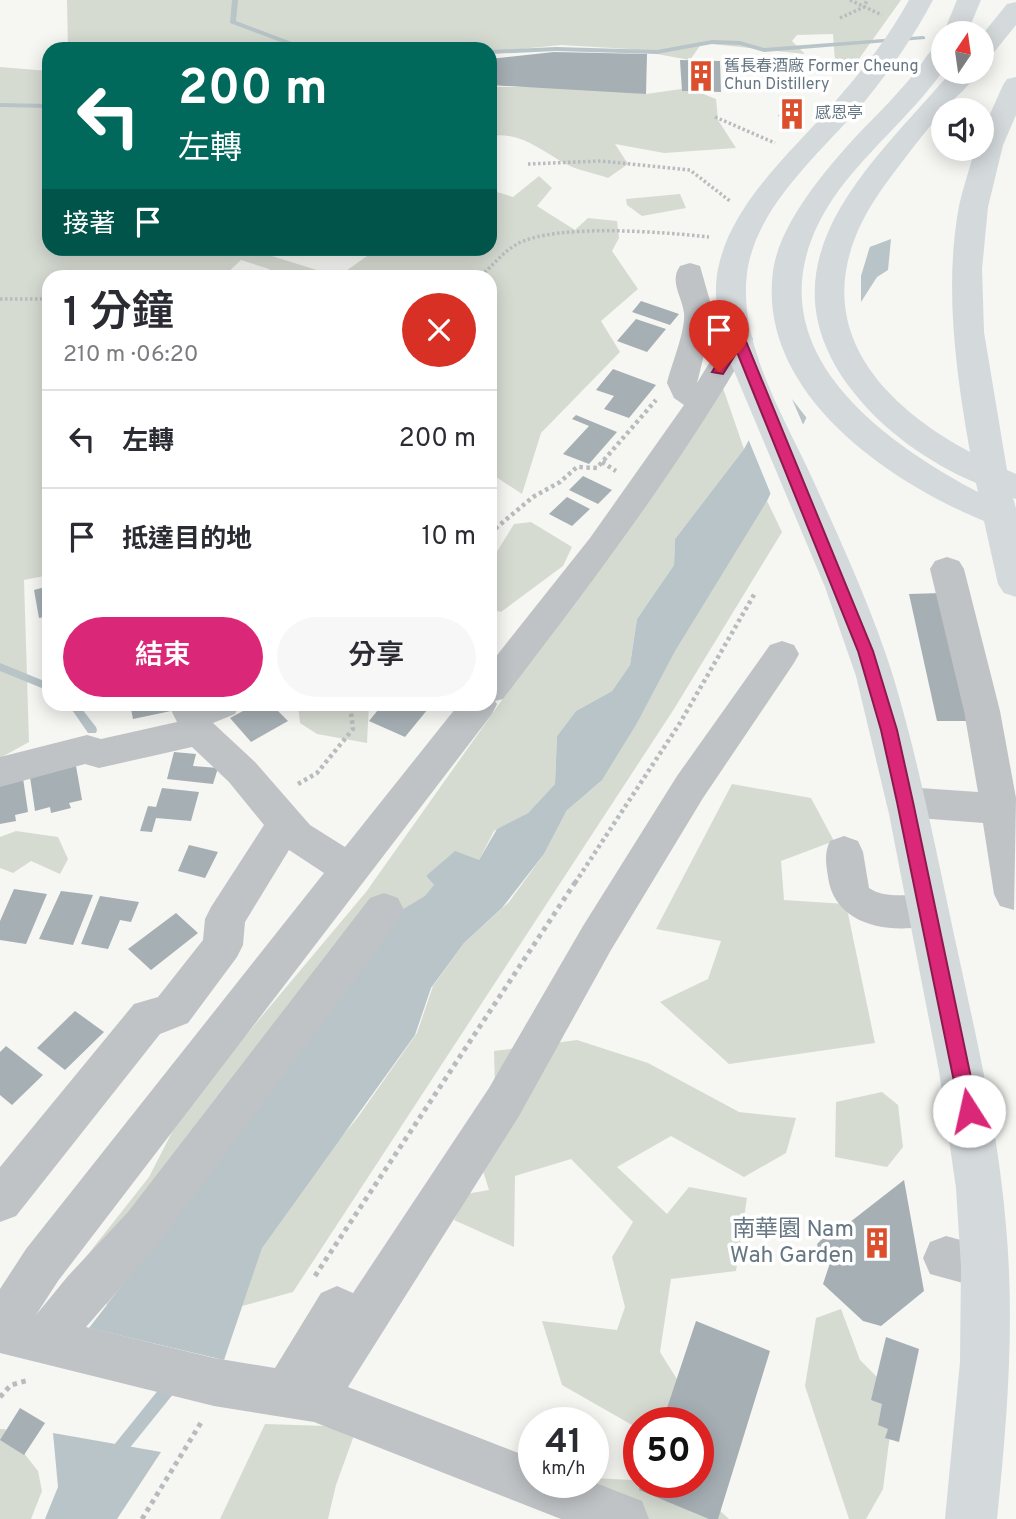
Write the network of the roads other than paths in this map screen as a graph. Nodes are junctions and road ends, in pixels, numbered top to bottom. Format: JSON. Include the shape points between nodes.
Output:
{"nodes":[{"id":1,"x":921,"y":0,"type":"edge"},
{"id":2,"x":969,"y":0,"type":"edge"},
{"id":3,"x":1016,"y":9,"type":"edge"},
{"id":4,"x":960,"y":21,"type":"edge"},
{"id":5,"x":994,"y":36,"type":"edge"},
{"id":6,"x":931,"y":69,"type":"edge"},
{"id":7,"x":955,"y":84,"type":"edge"},
{"id":8,"x":1016,"y":85,"type":"edge"},
{"id":9,"x":690,"y":272,"type":"dead end"},
{"id":10,"x":742,"y":349,"type":"junction"},
{"id":11,"x":701,"y":402,"type":"junction"},
{"id":12,"x":1016,"y":487,"type":"edge"},
{"id":13,"x":1016,"y":521,"type":"edge"},
{"id":14,"x":947,"y":569,"type":"dead end"},
{"id":15,"x":1016,"y":584,"type":"edge"},
{"id":16,"x":782,"y":654,"type":"dead end"},
{"id":17,"x":497,"y":681,"type":"edge"},
{"id":18,"x":474,"y":711,"type":"edge"},
{"id":19,"x":200,"y":713,"type":"edge"},
{"id":20,"x":0,"y":772,"type":"edge"},
{"id":21,"x":905,"y":802,"type":"junction"},
{"id":22,"x":288,"y":808,"type":"junction"},
{"id":23,"x":999,"y":809,"type":"junction"},
{"id":24,"x":844,"y":852,"type":"dead end"},
{"id":25,"x":352,"y":871,"type":"junction"},
{"id":26,"x":1014,"y":894,"type":"dead end"},
{"id":27,"x":928,"y":910,"type":"junction"},
{"id":28,"x":384,"y":911,"type":"dead end"},
{"id":29,"x":0,"y":1201,"type":"edge"},
{"id":30,"x":323,"y":1298,"type":"road end"},
{"id":31,"x":52,"y":1356,"type":"junction"},
{"id":32,"x":301,"y":1395,"type":"junction"},
{"id":33,"x":624,"y":1519,"type":"edge"},
{"id":34,"x":971,"y":1519,"type":"edge"}],
"edges":[{"from":1,"to":10,"type":"main road","via":[[885,59],[776,187],[745,232],[731,281],[732,313]]},
{"from":2,"to":4,"type":"main road"},
{"from":3,"to":5,"type":"main road"},
{"from":6,"to":13,"type":"main road","via":[[831,183],[809,215],[795,244],[786,283],[788,319],[800,353],[822,391],[856,429],[919,477]]},
{"from":7,"to":12,"type":"main road","via":[[844,229],[827,278],[827,309],[845,357],[881,404],[936,447]]},
{"from":8,"to":15,"type":"main road","via":[[984,162],[969,228],[966,323],[978,416]]},
{"from":9,"to":11,"type":"street","via":[[699,315],[682,383],[685,391]]},
{"from":10,"to":11,"type":"street"},
{"from":10,"to":21,"type":"main road","via":[[852,610]]},
{"from":11,"to":17,"type":"street","via":[[602,546]]},
{"from":14,"to":23,"type":"street","via":[[982,711]]},
{"from":16,"to":32,"type":"street","via":[[690,787],[504,1102],[404,1253]]},
{"from":18,"to":25,"type":"street"},
{"from":19,"to":20,"type":"street","via":[[99,754],[87,750]]},
{"from":19,"to":22,"type":"street","via":[[242,772]]},
{"from":21,"to":23,"type":"street"},
{"from":21,"to":27,"type":"main road"},
{"from":22,"to":25,"type":"street","via":[[297,836]]},
{"from":22,"to":29,"type":"street","via":[[276,838],[225,919],[223,945],[173,1010],[149,1017]]},
{"from":23,"to":26,"type":"street"},
{"from":24,"to":27,"type":"street","via":[[850,892],[857,900],[875,910]]},
{"from":25,"to":31,"type":"street","via":[[42,1265],[0,1331]]},
{"from":27,"to":34,"type":"main road","via":[[975,1150],[966,1263],[981,1422]]},
{"from":28,"to":31,"type":"street","via":[[144,1227],[84,1292]]},
{"from":30,"to":32,"type":"street"},
{"from":31,"to":32,"type":"street","via":[[211,1397]]},
{"from":32,"to":33,"type":"street"}]}
